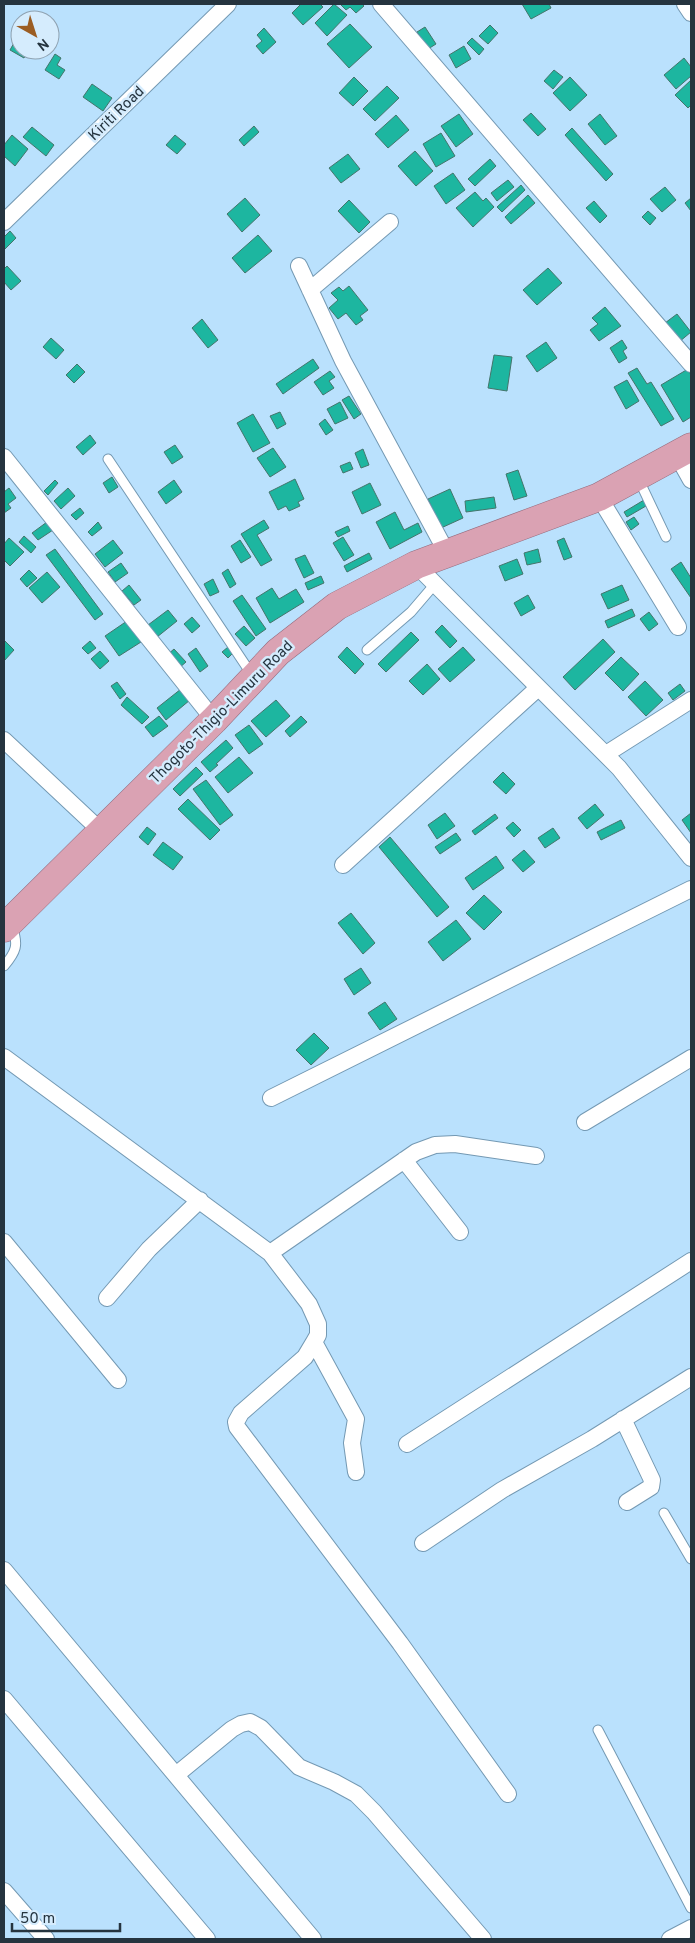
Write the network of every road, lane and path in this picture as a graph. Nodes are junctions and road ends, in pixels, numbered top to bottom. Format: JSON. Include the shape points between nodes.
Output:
{"nodes":[{"id":1,"x":228,"y":4,"type":"edge"},
{"id":2,"x":381,"y":4,"type":"edge"},
{"id":3,"x":685,"y":4,"type":"edge"},
{"id":4,"x":691,"y":13,"type":"edge"},
{"id":5,"x":4,"y":222,"type":"edge"},
{"id":6,"x":390,"y":222,"type":"dead end"},
{"id":7,"x":299,"y":266,"type":"dead end"},
{"id":8,"x":310,"y":290,"type":"junction"},
{"id":9,"x":691,"y":364,"type":"edge"},
{"id":10,"x":684,"y":451,"type":"edge"},
{"id":11,"x":4,"y":457,"type":"edge"},
{"id":12,"x":108,"y":459,"type":"dead end"},
{"id":13,"x":637,"y":476,"type":"junction"},
{"id":14,"x":691,"y":480,"type":"edge"},
{"id":15,"x":599,"y":497,"type":"junction"},
{"id":16,"x":666,"y":537,"type":"dead end"},
{"id":17,"x":447,"y":553,"type":"junction"},
{"id":18,"x":416,"y":566,"type":"junction"},
{"id":19,"x":435,"y":584,"type":"junction"},
{"id":20,"x":678,"y":627,"type":"dead end"},
{"id":21,"x":367,"y":650,"type":"dead end"},
{"id":22,"x":253,"y":677,"type":"junction"},
{"id":23,"x":538,"y":688,"type":"junction"},
{"id":24,"x":691,"y":700,"type":"edge"},
{"id":25,"x":214,"y":720,"type":"junction"},
{"id":26,"x":4,"y":740,"type":"edge"},
{"id":27,"x":606,"y":754,"type":"junction"},
{"id":28,"x":101,"y":831,"type":"junction"},
{"id":29,"x":691,"y":858,"type":"edge"},
{"id":30,"x":343,"y":865,"type":"dead end"},
{"id":31,"x":691,"y":889,"type":"edge"},
{"id":32,"x":7,"y":925,"type":"edge"},
{"id":33,"x":4,"y":966,"type":"edge"},
{"id":34,"x":4,"y":1057,"type":"edge"},
{"id":35,"x":691,"y":1058,"type":"edge"},
{"id":36,"x":271,"y":1098,"type":"dead end"},
{"id":37,"x":585,"y":1122,"type":"dead end"},
{"id":38,"x":536,"y":1156,"type":"dead end"},
{"id":39,"x":404,"y":1160,"type":"junction"},
{"id":40,"x":200,"y":1200,"type":"junction"},
{"id":41,"x":460,"y":1232,"type":"dead end"},
{"id":42,"x":4,"y":1242,"type":"edge"},
{"id":43,"x":270,"y":1253,"type":"junction"},
{"id":44,"x":691,"y":1261,"type":"edge"},
{"id":45,"x":107,"y":1298,"type":"dead end"},
{"id":46,"x":314,"y":1342,"type":"junction"},
{"id":47,"x":691,"y":1377,"type":"edge"},
{"id":48,"x":118,"y":1380,"type":"dead end"},
{"id":49,"x":623,"y":1419,"type":"junction"},
{"id":50,"x":407,"y":1444,"type":"dead end"},
{"id":51,"x":356,"y":1472,"type":"dead end"},
{"id":52,"x":627,"y":1502,"type":"dead end"},
{"id":53,"x":664,"y":1513,"type":"dead end"},
{"id":54,"x":422,"y":1543,"type":"dead end"},
{"id":55,"x":691,"y":1559,"type":"edge"},
{"id":56,"x":4,"y":1570,"type":"edge"},
{"id":57,"x":4,"y":1699,"type":"edge"},
{"id":58,"x":598,"y":1730,"type":"dead end"},
{"id":59,"x":176,"y":1776,"type":"junction"},
{"id":60,"x":508,"y":1794,"type":"dead end"},
{"id":61,"x":4,"y":1891,"type":"edge"},
{"id":62,"x":691,"y":1908,"type":"edge"},
{"id":63,"x":691,"y":1928,"type":"edge"},
{"id":64,"x":46,"y":1939,"type":"edge"},
{"id":65,"x":207,"y":1939,"type":"edge"},
{"id":66,"x":314,"y":1939,"type":"edge"},
{"id":67,"x":483,"y":1939,"type":"edge"},
{"id":68,"x":670,"y":1939,"type":"edge"}],
"edges":[{"from":1,"to":5,"type":"street","name":"Kiriti Road"},
{"from":2,"to":9,"type":"street"},
{"from":3,"to":4,"type":"street"},
{"from":6,"to":8,"type":"street"},
{"from":7,"to":8,"type":"street"},
{"from":8,"to":17,"type":"street","via":[[343,361]]},
{"from":10,"to":13,"type":"highway","name":"Thogoto-Thigio-Limuru Road"},
{"from":10,"to":14,"type":"street"},
{"from":11,"to":25,"type":"street"},
{"from":12,"to":22,"type":"lane"},
{"from":13,"to":15,"type":"highway","name":"Thogoto-Thigio-Limuru Road"},
{"from":13,"to":16,"type":"lane"},
{"from":15,"to":17,"type":"highway","name":"Thogoto-Thigio-Limuru Road"},
{"from":15,"to":20,"type":"street"},
{"from":17,"to":18,"type":"highway","name":"Thogoto-Thigio-Limuru Road"},
{"from":18,"to":19,"type":"street"},
{"from":18,"to":22,"type":"highway","name":"Thogoto-Thigio-Limuru Road","via":[[337,606],[278,652]]},
{"from":19,"to":21,"type":"lane","via":[[411,612]]},
{"from":19,"to":23,"type":"street"},
{"from":22,"to":25,"type":"highway","name":"Thogoto-Thigio-Limuru Road"},
{"from":23,"to":27,"type":"street"},
{"from":23,"to":30,"type":"street"},
{"from":24,"to":27,"type":"street"},
{"from":25,"to":28,"type":"highway","name":"Thogoto-Thigio-Limuru Road"},
{"from":26,"to":28,"type":"street"},
{"from":27,"to":29,"type":"street"},
{"from":28,"to":32,"type":"highway","name":"Thogoto-Thigio-Limuru Road"},
{"from":31,"to":36,"type":"street"},
{"from":32,"to":33,"type":"lane","via":[[15,935],[16,946],[14,955]]},
{"from":34,"to":40,"type":"street"},
{"from":35,"to":37,"type":"street"},
{"from":38,"to":39,"type":"street","via":[[455,1144],[436,1145]]},
{"from":39,"to":41,"type":"street"},
{"from":39,"to":43,"type":"street"},
{"from":40,"to":43,"type":"street"},
{"from":40,"to":45,"type":"street","via":[[149,1249]]},
{"from":42,"to":48,"type":"street"},
{"from":43,"to":46,"type":"street","via":[[312,1310],[318,1324]]},
{"from":44,"to":50,"type":"street"},
{"from":46,"to":51,"type":"street","via":[[356,1420],[352,1443]]},
{"from":46,"to":60,"type":"street","via":[[305,1356],[241,1413],[237,1427],[400,1643]]},
{"from":47,"to":49,"type":"street"},
{"from":49,"to":52,"type":"street","via":[[652,1480],[651,1487]]},
{"from":49,"to":54,"type":"street","via":[[502,1490]]},
{"from":53,"to":55,"type":"lane"},
{"from":56,"to":59,"type":"street"},
{"from":57,"to":65,"type":"street"},
{"from":58,"to":62,"type":"lane"},
{"from":59,"to":66,"type":"street"},
{"from":59,"to":67,"type":"street","via":[[232,1729],[250,1722],[261,1728],[298,1767],[356,1794]]},
{"from":61,"to":64,"type":"street"},
{"from":63,"to":68,"type":"street"}]}
